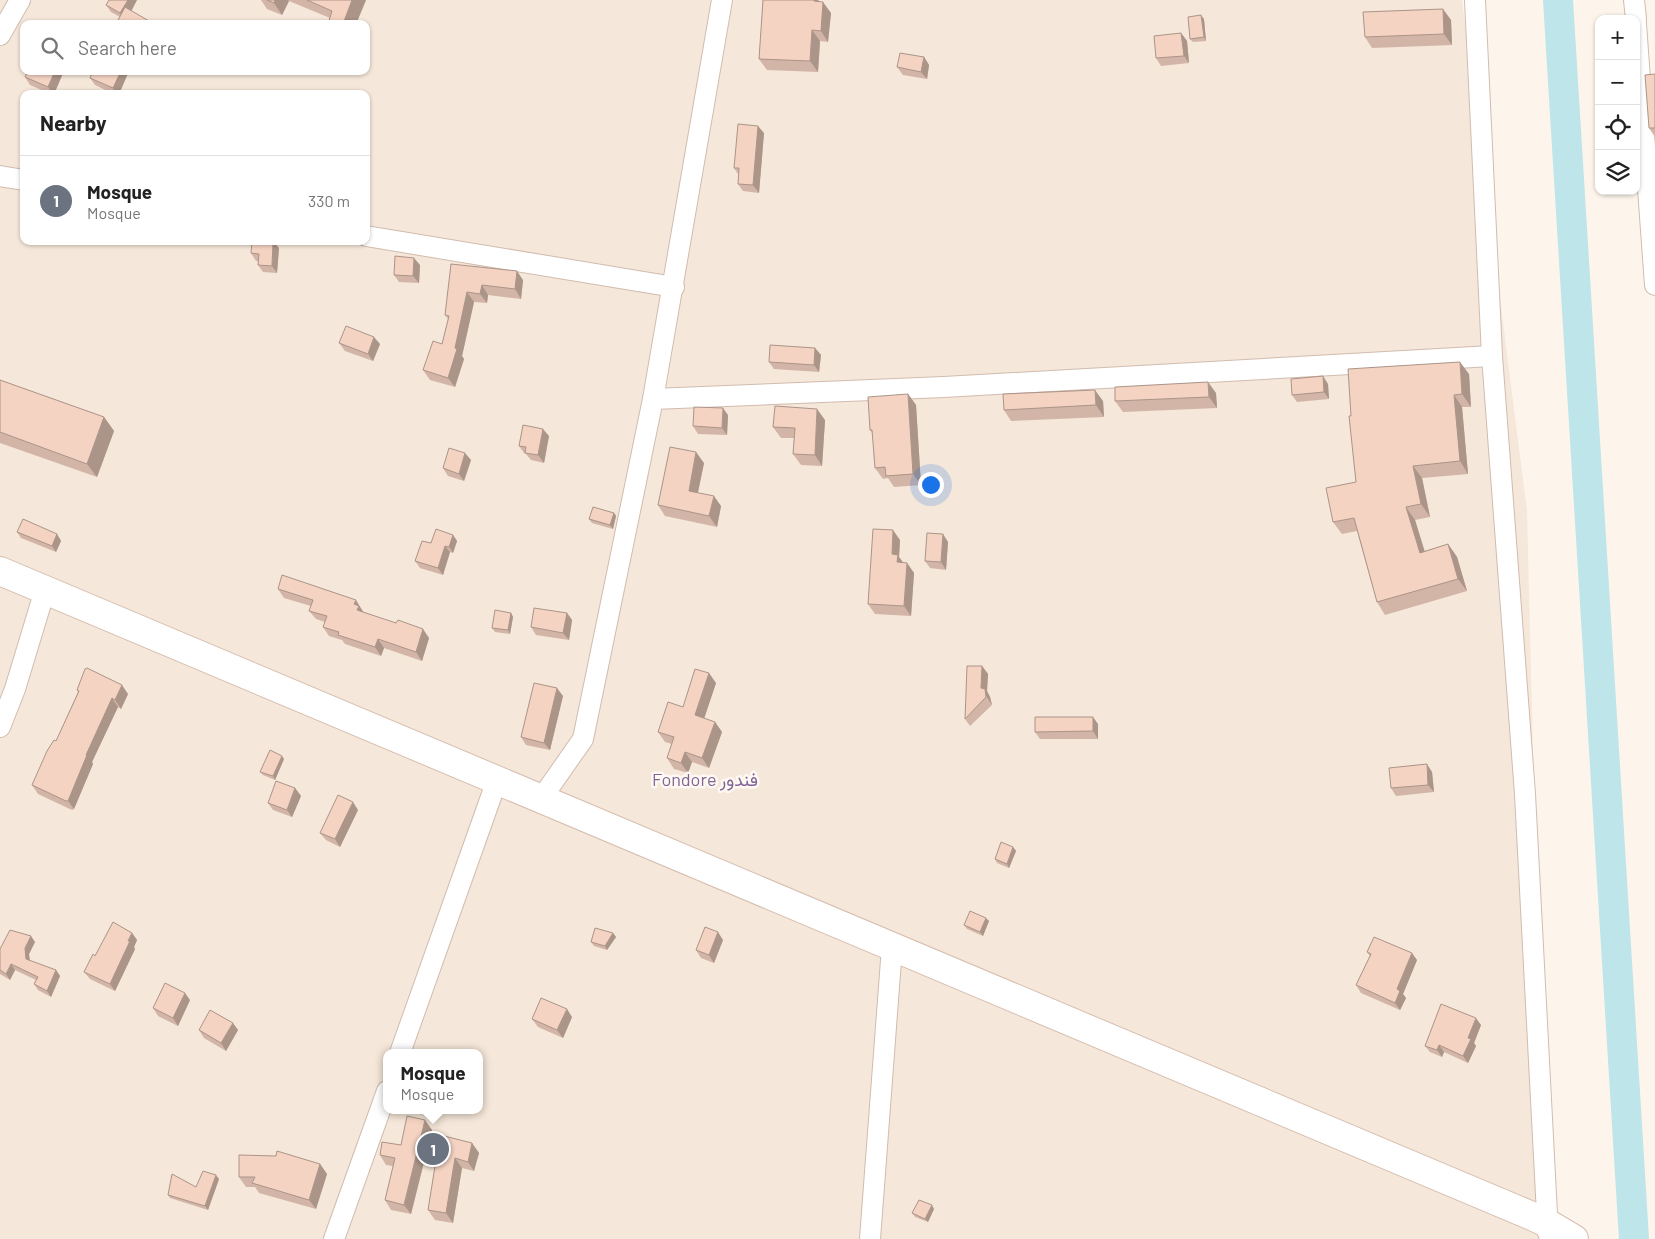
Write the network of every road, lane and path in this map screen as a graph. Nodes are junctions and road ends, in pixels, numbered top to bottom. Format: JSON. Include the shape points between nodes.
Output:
{"nodes":[{"id":1,"x":20,"y":0,"type":"edge"},
{"id":2,"x":722,"y":0,"type":"edge"},
{"id":3,"x":1475,"y":0,"type":"edge"},
{"id":4,"x":1634,"y":0,"type":"edge"},
{"id":5,"x":1636,"y":15,"type":"edge"},
{"id":6,"x":0,"y":35,"type":"edge"},
{"id":7,"x":1639,"y":60,"type":"edge"},
{"id":8,"x":0,"y":176,"type":"edge"},
{"id":9,"x":20,"y":179,"type":"edge"},
{"id":10,"x":370,"y":237,"type":"edge"},
{"id":11,"x":1655,"y":285,"type":"edge"},
{"id":12,"x":674,"y":287,"type":"junction"},
{"id":13,"x":1492,"y":356,"type":"junction"},
{"id":14,"x":653,"y":399,"type":"junction"},
{"id":15,"x":0,"y":571,"type":"edge"},
{"id":16,"x":45,"y":590,"type":"junction"},
{"id":17,"x":0,"y":727,"type":"edge"},
{"id":18,"x":497,"y":780,"type":"junction"},
{"id":19,"x":541,"y":799,"type":"junction"},
{"id":20,"x":892,"y":947,"type":"junction"},
{"id":21,"x":401,"y":1049,"type":"edge"},
{"id":22,"x":383,"y":1102,"type":"edge"},
{"id":23,"x":1560,"y":1234,"type":"edge"},
{"id":24,"x":334,"y":1239,"type":"edge"},
{"id":25,"x":870,"y":1239,"type":"edge"}],
"edges":[{"from":1,"to":6,"type":"street"},
{"from":2,"to":12,"type":"street"},
{"from":3,"to":13,"type":"street"},
{"from":4,"to":5,"type":"street"},
{"from":7,"to":11,"type":"street"},
{"from":8,"to":9,"type":"street"},
{"from":10,"to":12,"type":"street"},
{"from":12,"to":14,"type":"street"},
{"from":13,"to":14,"type":"street"},
{"from":13,"to":23,"type":"street"},
{"from":14,"to":19,"type":"street","via":[[583,740]]},
{"from":15,"to":16,"type":"main road"},
{"from":16,"to":17,"type":"street"},
{"from":16,"to":18,"type":"main road"},
{"from":18,"to":19,"type":"main road"},
{"from":18,"to":21,"type":"street"},
{"from":19,"to":20,"type":"main road"},
{"from":20,"to":23,"type":"main road"},
{"from":20,"to":25,"type":"street"},
{"from":22,"to":24,"type":"street"}]}
